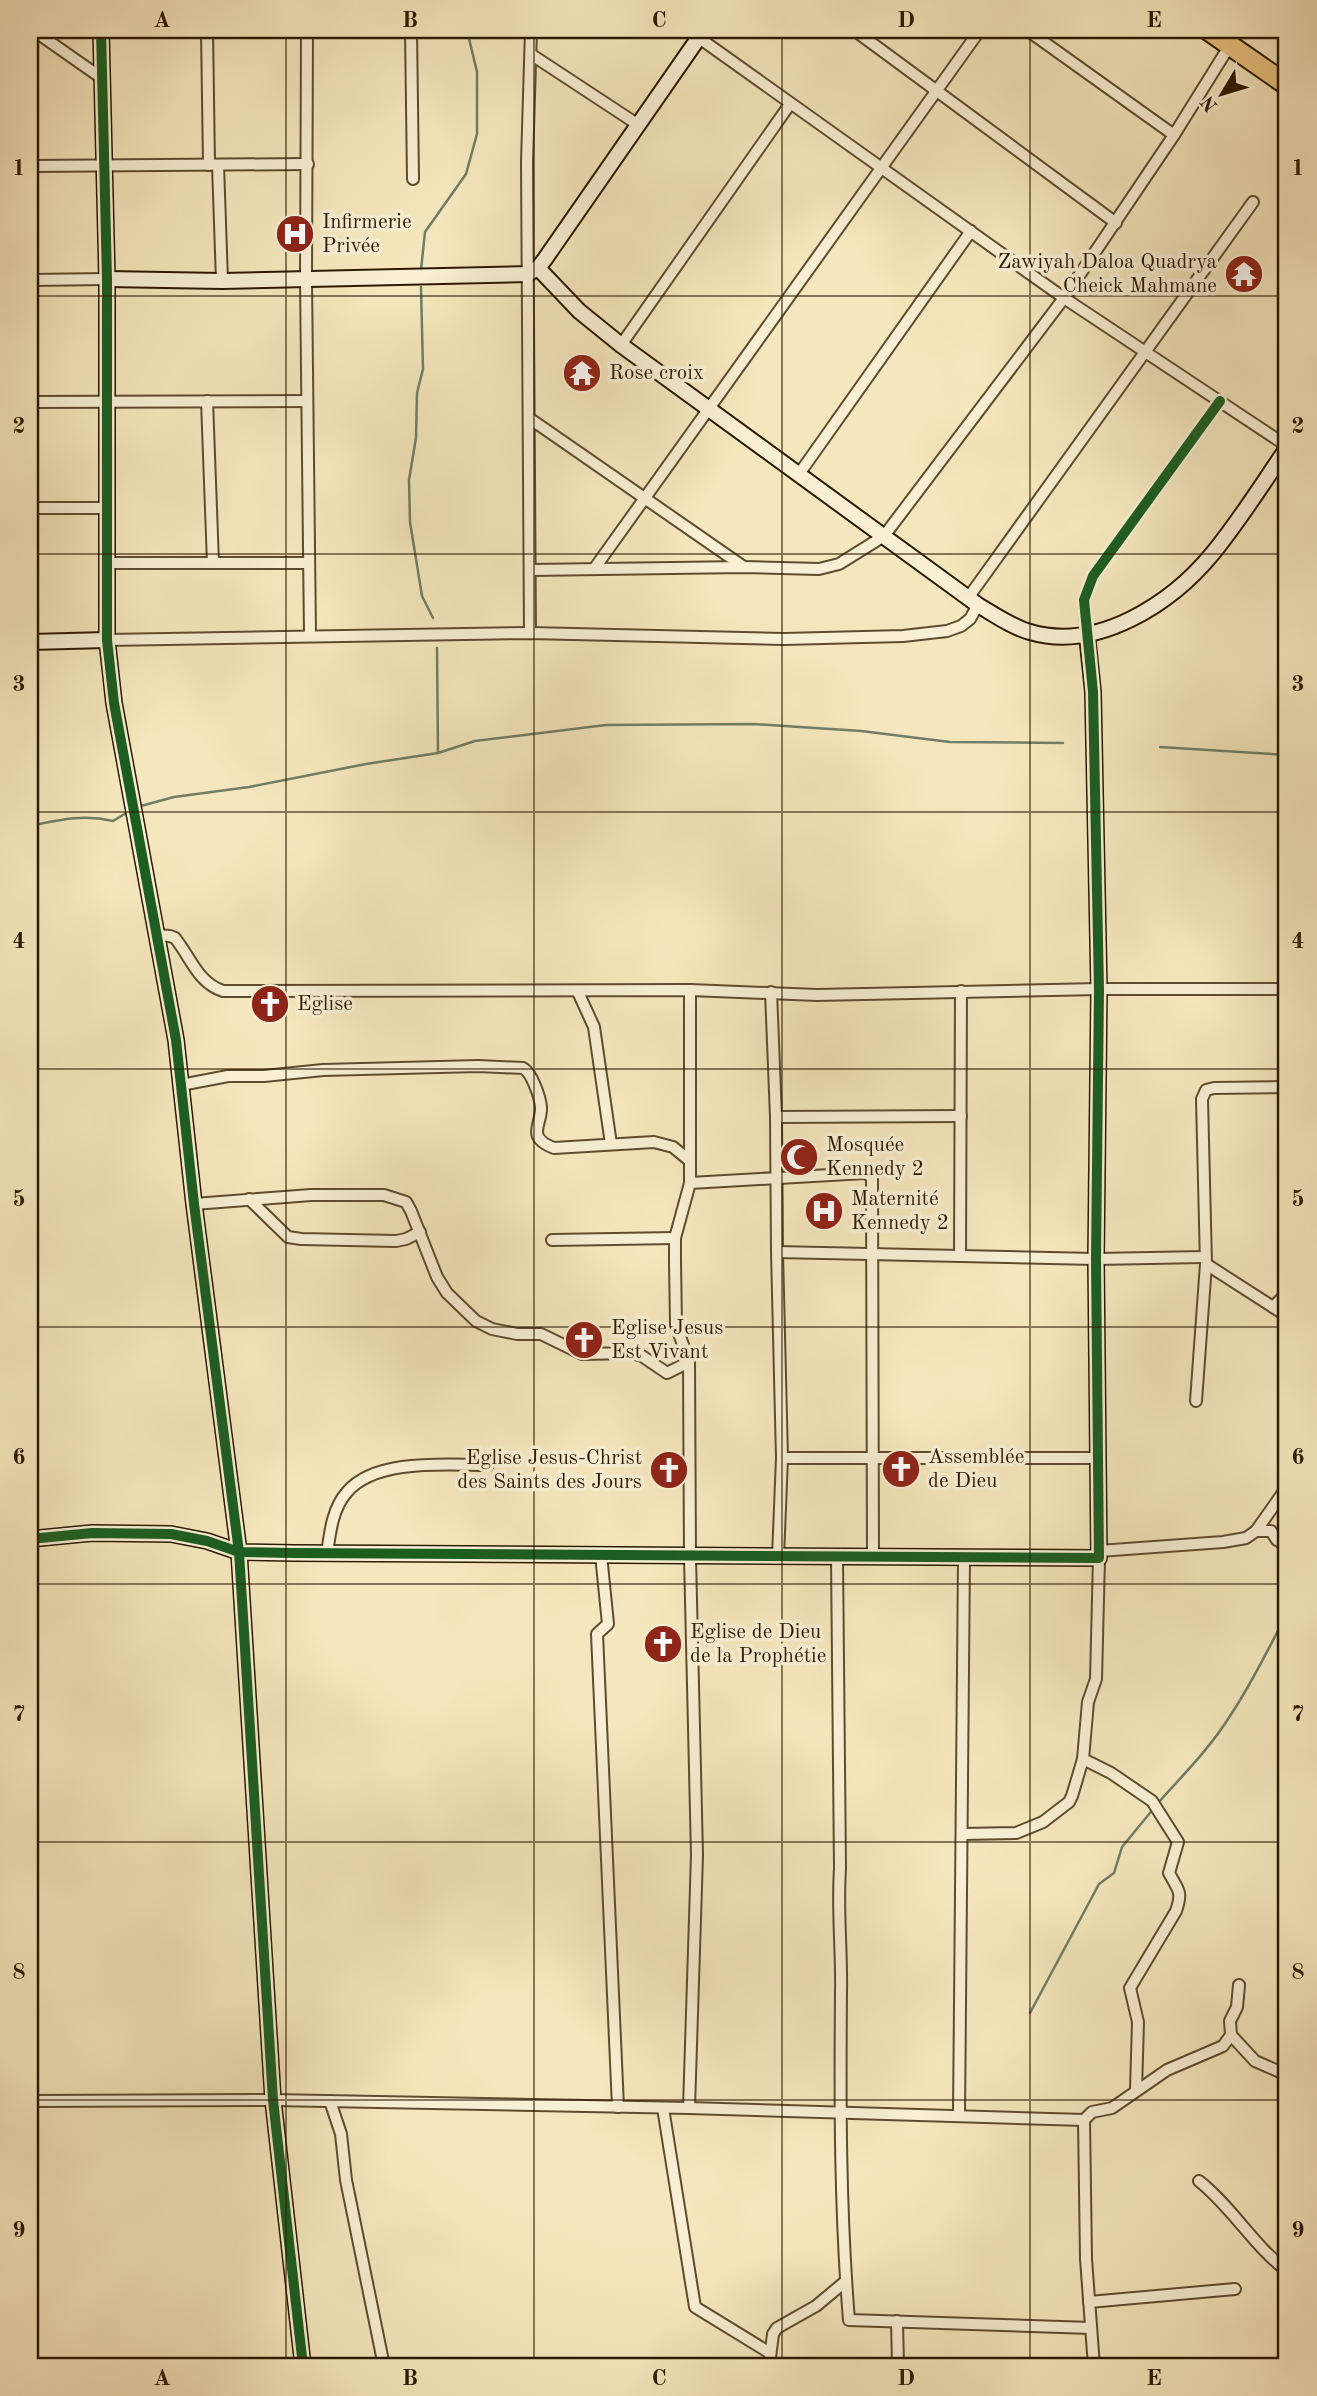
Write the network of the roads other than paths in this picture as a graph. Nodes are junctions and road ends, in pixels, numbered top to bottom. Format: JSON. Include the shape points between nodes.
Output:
{"nodes":[{"id":1,"x":33,"y":30,"type":"edge"},
{"id":2,"x":102,"y":30,"type":"edge"},
{"id":3,"x":206,"y":30,"type":"edge"},
{"id":4,"x":307,"y":30,"type":"edge"},
{"id":5,"x":411,"y":30,"type":"edge"},
{"id":6,"x":531,"y":30,"type":"edge"},
{"id":7,"x":854,"y":30,"type":"edge"},
{"id":8,"x":980,"y":30,"type":"edge"},
{"id":9,"x":1027,"y":30,"type":"edge"},
{"id":10,"x":1208,"y":30,"type":"edge"},
{"id":11,"x":697,"y":32,"type":"edge"},
{"id":12,"x":1230,"y":45,"type":"junction"},
{"id":13,"x":532,"y":55,"type":"junction"},
{"id":14,"x":103,"y":79,"type":"junction"},
{"id":15,"x":1287,"y":85,"type":"edge"},
{"id":16,"x":937,"y":90,"type":"junction"},
{"id":17,"x":790,"y":104,"type":"junction"},
{"id":18,"x":637,"y":124,"type":"junction"},
{"id":19,"x":1174,"y":135,"type":"junction"},
{"id":20,"x":308,"y":164,"type":"junction"},
{"id":21,"x":213,"y":165,"type":"junction"},
{"id":22,"x":30,"y":166,"type":"edge"},
{"id":23,"x":104,"y":166,"type":"junction"},
{"id":24,"x":881,"y":168,"type":"junction"},
{"id":25,"x":414,"y":179,"type":"dead end"},
{"id":26,"x":1252,"y":202,"type":"dead end"},
{"id":27,"x":1116,"y":223,"type":"junction"},
{"id":28,"x":971,"y":232,"type":"junction"},
{"id":29,"x":533,"y":271,"type":"junction"},
{"id":30,"x":107,"y":279,"type":"junction"},
{"id":31,"x":30,"y":280,"type":"edge"},
{"id":32,"x":306,"y":280,"type":"junction"},
{"id":33,"x":222,"y":281,"type":"junction"},
{"id":34,"x":1064,"y":298,"type":"junction"},
{"id":35,"x":621,"y":345,"type":"junction"},
{"id":36,"x":1146,"y":353,"type":"junction"},
{"id":37,"x":207,"y":401,"type":"junction"},
{"id":38,"x":307,"y":401,"type":"junction"},
{"id":39,"x":1220,"y":401,"type":"junction"},
{"id":40,"x":30,"y":402,"type":"edge"},
{"id":41,"x":107,"y":402,"type":"junction"},
{"id":42,"x":710,"y":410,"type":"junction"},
{"id":43,"x":529,"y":418,"type":"junction"},
{"id":44,"x":1287,"y":447,"type":"edge"},
{"id":45,"x":799,"y":474,"type":"junction"},
{"id":46,"x":646,"y":498,"type":"junction"},
{"id":47,"x":30,"y":508,"type":"edge"},
{"id":48,"x":106,"y":508,"type":"junction"},
{"id":49,"x":884,"y":536,"type":"junction"},
{"id":50,"x":106,"y":563,"type":"junction"},
{"id":51,"x":213,"y":563,"type":"junction"},
{"id":52,"x":309,"y":563,"type":"junction"},
{"id":53,"x":744,"y":567,"type":"junction"},
{"id":54,"x":594,"y":569,"type":"junction"},
{"id":55,"x":531,"y":570,"type":"junction"},
{"id":56,"x":973,"y":601,"type":"junction"},
{"id":57,"x":530,"y":633,"type":"junction"},
{"id":58,"x":1087,"y":635,"type":"junction"},
{"id":59,"x":310,"y":636,"type":"junction"},
{"id":60,"x":107,"y":640,"type":"junction"},
{"id":61,"x":30,"y":642,"type":"edge"},
{"id":62,"x":157,"y":935,"type":"junction"},
{"id":63,"x":1099,"y":989,"type":"junction"},
{"id":64,"x":1287,"y":989,"type":"edge"},
{"id":65,"x":690,"y":990,"type":"junction"},
{"id":66,"x":961,"y":991,"type":"junction"},
{"id":67,"x":578,"y":992,"type":"junction"},
{"id":68,"x":771,"y":992,"type":"junction"},
{"id":69,"x":181,"y":1085,"type":"junction"},
{"id":70,"x":1287,"y":1087,"type":"edge"},
{"id":71,"x":961,"y":1116,"type":"junction"},
{"id":72,"x":776,"y":1117,"type":"junction"},
{"id":73,"x":611,"y":1144,"type":"junction"},
{"id":74,"x":690,"y":1161,"type":"junction"},
{"id":75,"x":777,"y":1177,"type":"junction"},
{"id":76,"x":690,"y":1183,"type":"junction"},
{"id":77,"x":249,"y":1199,"type":"junction"},
{"id":78,"x":194,"y":1204,"type":"junction"},
{"id":79,"x":420,"y":1232,"type":"junction"},
{"id":80,"x":675,"y":1238,"type":"junction"},
{"id":81,"x":552,"y":1240,"type":"dead end"},
{"id":82,"x":777,"y":1252,"type":"junction"},
{"id":83,"x":871,"y":1254,"type":"junction"},
{"id":84,"x":960,"y":1256,"type":"junction"},
{"id":85,"x":1096,"y":1259,"type":"junction"},
{"id":86,"x":1205,"y":1260,"type":"junction"},
{"id":87,"x":1287,"y":1293,"type":"edge"},
{"id":88,"x":1273,"y":1307,"type":"junction"},
{"id":89,"x":1287,"y":1316,"type":"edge"},
{"id":90,"x":689,"y":1362,"type":"junction"},
{"id":91,"x":1196,"y":1401,"type":"dead end"},
{"id":92,"x":782,"y":1458,"type":"junction"},
{"id":93,"x":873,"y":1458,"type":"junction"},
{"id":94,"x":1098,"y":1458,"type":"junction"},
{"id":95,"x":488,"y":1465,"type":"dead end"},
{"id":96,"x":1287,"y":1488,"type":"edge"},
{"id":97,"x":1256,"y":1531,"type":"junction"},
{"id":98,"x":30,"y":1539,"type":"edge"},
{"id":99,"x":1287,"y":1546,"type":"edge"},
{"id":100,"x":239,"y":1552,"type":"junction"},
{"id":101,"x":327,"y":1554,"type":"junction"},
{"id":102,"x":601,"y":1555,"type":"junction"},
{"id":103,"x":1099,"y":1555,"type":"junction"},
{"id":104,"x":690,"y":1557,"type":"junction"},
{"id":105,"x":778,"y":1557,"type":"junction"},
{"id":106,"x":837,"y":1557,"type":"junction"},
{"id":107,"x":873,"y":1557,"type":"junction"},
{"id":108,"x":964,"y":1558,"type":"junction"},
{"id":109,"x":1083,"y":1759,"type":"junction"},
{"id":110,"x":962,"y":1834,"type":"junction"},
{"id":111,"x":1239,"y":1985,"type":"dead end"},
{"id":112,"x":1231,"y":2035,"type":"junction"},
{"id":113,"x":1287,"y":2075,"type":"edge"},
{"id":114,"x":1136,"y":2090,"type":"junction"},
{"id":115,"x":273,"y":2099,"type":"junction"},
{"id":116,"x":30,"y":2101,"type":"edge"},
{"id":117,"x":330,"y":2101,"type":"junction"},
{"id":118,"x":618,"y":2107,"type":"junction"},
{"id":119,"x":663,"y":2108,"type":"junction"},
{"id":120,"x":689,"y":2108,"type":"junction"},
{"id":121,"x":840,"y":2114,"type":"junction"},
{"id":122,"x":959,"y":2115,"type":"junction"},
{"id":123,"x":1084,"y":2120,"type":"junction"},
{"id":124,"x":1199,"y":2181,"type":"dead end"},
{"id":125,"x":1287,"y":2271,"type":"edge"},
{"id":126,"x":846,"y":2281,"type":"junction"},
{"id":127,"x":1235,"y":2289,"type":"dead end"},
{"id":128,"x":1089,"y":2302,"type":"junction"},
{"id":129,"x":898,"y":2321,"type":"junction"},
{"id":130,"x":1091,"y":2328,"type":"junction"},
{"id":131,"x":770,"y":2353,"type":"junction"},
{"id":132,"x":303,"y":2366,"type":"edge"},
{"id":133,"x":384,"y":2366,"type":"edge"},
{"id":134,"x":769,"y":2366,"type":"edge"},
{"id":135,"x":898,"y":2366,"type":"edge"},
{"id":136,"x":1094,"y":2366,"type":"edge"}],
"edges":[{"from":1,"to":14,"type":"street"},
{"from":2,"to":14,"type":"street"},
{"from":3,"to":21,"type":"street"},
{"from":4,"to":20,"type":"street"},
{"from":5,"to":25,"type":"street"},
{"from":6,"to":13,"type":"street"},
{"from":7,"to":16,"type":"street"},
{"from":8,"to":16,"type":"street"},
{"from":9,"to":19,"type":"street"},
{"from":10,"to":12,"type":"highway"},
{"from":11,"to":17,"type":"street"},
{"from":11,"to":18,"type":"street"},
{"from":12,"to":15,"type":"highway"},
{"from":12,"to":19,"type":"street"},
{"from":13,"to":18,"type":"street"},
{"from":13,"to":29,"type":"street","via":[[527,129]]},
{"from":14,"to":23,"type":"street"},
{"from":16,"to":24,"type":"street"},
{"from":16,"to":27,"type":"street"},
{"from":17,"to":24,"type":"street"},
{"from":17,"to":35,"type":"street"},
{"from":18,"to":29,"type":"street"},
{"from":19,"to":27,"type":"street"},
{"from":20,"to":21,"type":"street"},
{"from":20,"to":32,"type":"street"},
{"from":21,"to":23,"type":"street"},
{"from":21,"to":33,"type":"street"},
{"from":22,"to":23,"type":"street"},
{"from":23,"to":30,"type":"street"},
{"from":24,"to":28,"type":"street"},
{"from":24,"to":42,"type":"street"},
{"from":26,"to":36,"type":"street"},
{"from":27,"to":34,"type":"street"},
{"from":28,"to":34,"type":"street"},
{"from":28,"to":45,"type":"street"},
{"from":29,"to":32,"type":"street"},
{"from":29,"to":35,"type":"street"},
{"from":29,"to":43,"type":"street"},
{"from":30,"to":31,"type":"street"},
{"from":30,"to":33,"type":"street"},
{"from":30,"to":41,"type":"street"},
{"from":32,"to":33,"type":"street"},
{"from":32,"to":38,"type":"street"},
{"from":34,"to":36,"type":"street"},
{"from":34,"to":49,"type":"street"},
{"from":35,"to":42,"type":"street"},
{"from":36,"to":39,"type":"street"},
{"from":36,"to":56,"type":"street"},
{"from":37,"to":38,"type":"street"},
{"from":37,"to":41,"type":"street"},
{"from":37,"to":51,"type":"street"},
{"from":38,"to":52,"type":"street"},
{"from":39,"to":44,"type":"street"},
{"from":39,"to":58,"type":"street","via":[[1093,576],[1084,600]]},
{"from":40,"to":41,"type":"street"},
{"from":41,"to":48,"type":"street"},
{"from":42,"to":45,"type":"street"},
{"from":42,"to":46,"type":"street"},
{"from":43,"to":46,"type":"street"},
{"from":43,"to":55,"type":"street"},
{"from":44,"to":58,"type":"street","via":[[1213,553],[1185,583],[1123,623]]},
{"from":45,"to":49,"type":"street"},
{"from":46,"to":53,"type":"street"},
{"from":46,"to":54,"type":"street"},
{"from":47,"to":48,"type":"street"},
{"from":48,"to":50,"type":"street"},
{"from":49,"to":53,"type":"street","via":[[839,564],[818,569]]},
{"from":49,"to":56,"type":"street"},
{"from":50,"to":51,"type":"street"},
{"from":50,"to":60,"type":"street"},
{"from":51,"to":52,"type":"street"},
{"from":52,"to":59,"type":"street"},
{"from":53,"to":54,"type":"street"},
{"from":54,"to":55,"type":"street"},
{"from":55,"to":57,"type":"street"},
{"from":56,"to":57,"type":"street","via":[[970,619],[961,626],[903,636],[784,639]]},
{"from":56,"to":58,"type":"street","via":[[1030,632]]},
{"from":57,"to":59,"type":"street"},
{"from":58,"to":63,"type":"street","via":[[1093,692]]},
{"from":59,"to":60,"type":"street"},
{"from":60,"to":61,"type":"street"},
{"from":60,"to":62,"type":"street","via":[[114,703]]},
{"from":62,"to":67,"type":"street","via":[[176,938],[203,979],[223,991]]},
{"from":62,"to":69,"type":"street"},
{"from":63,"to":64,"type":"street"},
{"from":63,"to":66,"type":"street"},
{"from":63,"to":85,"type":"street"},
{"from":65,"to":67,"type":"street"},
{"from":65,"to":68,"type":"street"},
{"from":65,"to":74,"type":"street"},
{"from":66,"to":68,"type":"street"},
{"from":66,"to":71,"type":"street"},
{"from":67,"to":73,"type":"street","via":[[594,1027]]},
{"from":68,"to":72,"type":"street"},
{"from":69,"to":73,"type":"street","via":[[228,1076],[323,1070],[523,1068],[534,1080],[541,1108],[537,1134],[547,1145]]},
{"from":69,"to":78,"type":"street"},
{"from":70,"to":86,"type":"street","via":[[1206,1090],[1202,1099]]},
{"from":71,"to":72,"type":"street"},
{"from":71,"to":84,"type":"street"},
{"from":72,"to":75,"type":"street"},
{"from":73,"to":74,"type":"street","via":[[664,1143]]},
{"from":74,"to":76,"type":"street"},
{"from":75,"to":76,"type":"street"},
{"from":75,"to":82,"type":"street"},
{"from":75,"to":83,"type":"street","via":[[870,1174]]},
{"from":76,"to":80,"type":"street"},
{"from":77,"to":78,"type":"street"},
{"from":77,"to":79,"type":"street","via":[[288,1237],[396,1241]]},
{"from":77,"to":79,"type":"street","via":[[384,1195],[406,1202]]},
{"from":78,"to":100,"type":"street"},
{"from":79,"to":90,"type":"street","via":[[437,1277],[463,1310],[492,1329],[541,1334],[582,1354],[632,1353],[667,1373]]},
{"from":80,"to":81,"type":"street"},
{"from":80,"to":90,"type":"street","via":[[676,1325]]},
{"from":82,"to":83,"type":"street"},
{"from":82,"to":92,"type":"street"},
{"from":83,"to":84,"type":"street"},
{"from":83,"to":93,"type":"street"},
{"from":84,"to":85,"type":"street"},
{"from":85,"to":86,"type":"street"},
{"from":85,"to":94,"type":"street"},
{"from":86,"to":88,"type":"street"},
{"from":86,"to":91,"type":"street"},
{"from":87,"to":88,"type":"street"},
{"from":88,"to":89,"type":"street"},
{"from":90,"to":104,"type":"street"},
{"from":92,"to":93,"type":"street"},
{"from":92,"to":105,"type":"street"},
{"from":93,"to":94,"type":"street"},
{"from":93,"to":107,"type":"street"},
{"from":94,"to":103,"type":"street"},
{"from":95,"to":101,"type":"street","via":[[396,1468],[358,1483],[347,1492],[333,1517]]},
{"from":96,"to":97,"type":"street"},
{"from":97,"to":99,"type":"street","via":[[1271,1531]]},
{"from":97,"to":103,"type":"street","via":[[1223,1542]]},
{"from":98,"to":100,"type":"street","via":[[92,1533],[170,1534]]},
{"from":100,"to":101,"type":"street"},
{"from":100,"to":115,"type":"street"},
{"from":101,"to":102,"type":"street"},
{"from":102,"to":104,"type":"street"},
{"from":102,"to":118,"type":"street","via":[[608,1624],[597,1634]]},
{"from":103,"to":108,"type":"street"},
{"from":103,"to":109,"type":"street","via":[[1097,1669],[1088,1702]]},
{"from":104,"to":105,"type":"street"},
{"from":104,"to":120,"type":"street","via":[[697,1855]]},
{"from":105,"to":106,"type":"street"},
{"from":106,"to":107,"type":"street"},
{"from":106,"to":121,"type":"street"},
{"from":107,"to":108,"type":"street"},
{"from":108,"to":110,"type":"street"},
{"from":109,"to":110,"type":"street","via":[[1069,1802],[1043,1822],[1006,1834]]},
{"from":109,"to":114,"type":"street","via":[[1152,1801],[1178,1842],[1169,1873],[1181,1898],[1130,1988],[1138,2022]]},
{"from":110,"to":122,"type":"street"},
{"from":111,"to":112,"type":"street"},
{"from":112,"to":113,"type":"street","via":[[1255,2061]]},
{"from":112,"to":114,"type":"street","via":[[1223,2046],[1186,2060]]},
{"from":114,"to":123,"type":"street","via":[[1112,2108]]},
{"from":115,"to":116,"type":"street"},
{"from":115,"to":117,"type":"street"},
{"from":115,"to":132,"type":"street"},
{"from":117,"to":118,"type":"street"},
{"from":117,"to":133,"type":"street","via":[[341,2134],[345,2180]]},
{"from":118,"to":119,"type":"street"},
{"from":119,"to":120,"type":"street"},
{"from":119,"to":131,"type":"street","via":[[695,2307]]},
{"from":120,"to":121,"type":"street"},
{"from":121,"to":122,"type":"street"},
{"from":121,"to":126,"type":"street"},
{"from":122,"to":123,"type":"street"},
{"from":123,"to":128,"type":"street"},
{"from":124,"to":125,"type":"street"},
{"from":126,"to":129,"type":"street","via":[[849,2320]]},
{"from":126,"to":131,"type":"street","via":[[816,2306],[776,2328]]},
{"from":127,"to":128,"type":"street"},
{"from":128,"to":130,"type":"street"},
{"from":129,"to":130,"type":"street"},
{"from":129,"to":135,"type":"street"},
{"from":130,"to":136,"type":"street"},
{"from":131,"to":134,"type":"street"}]}
